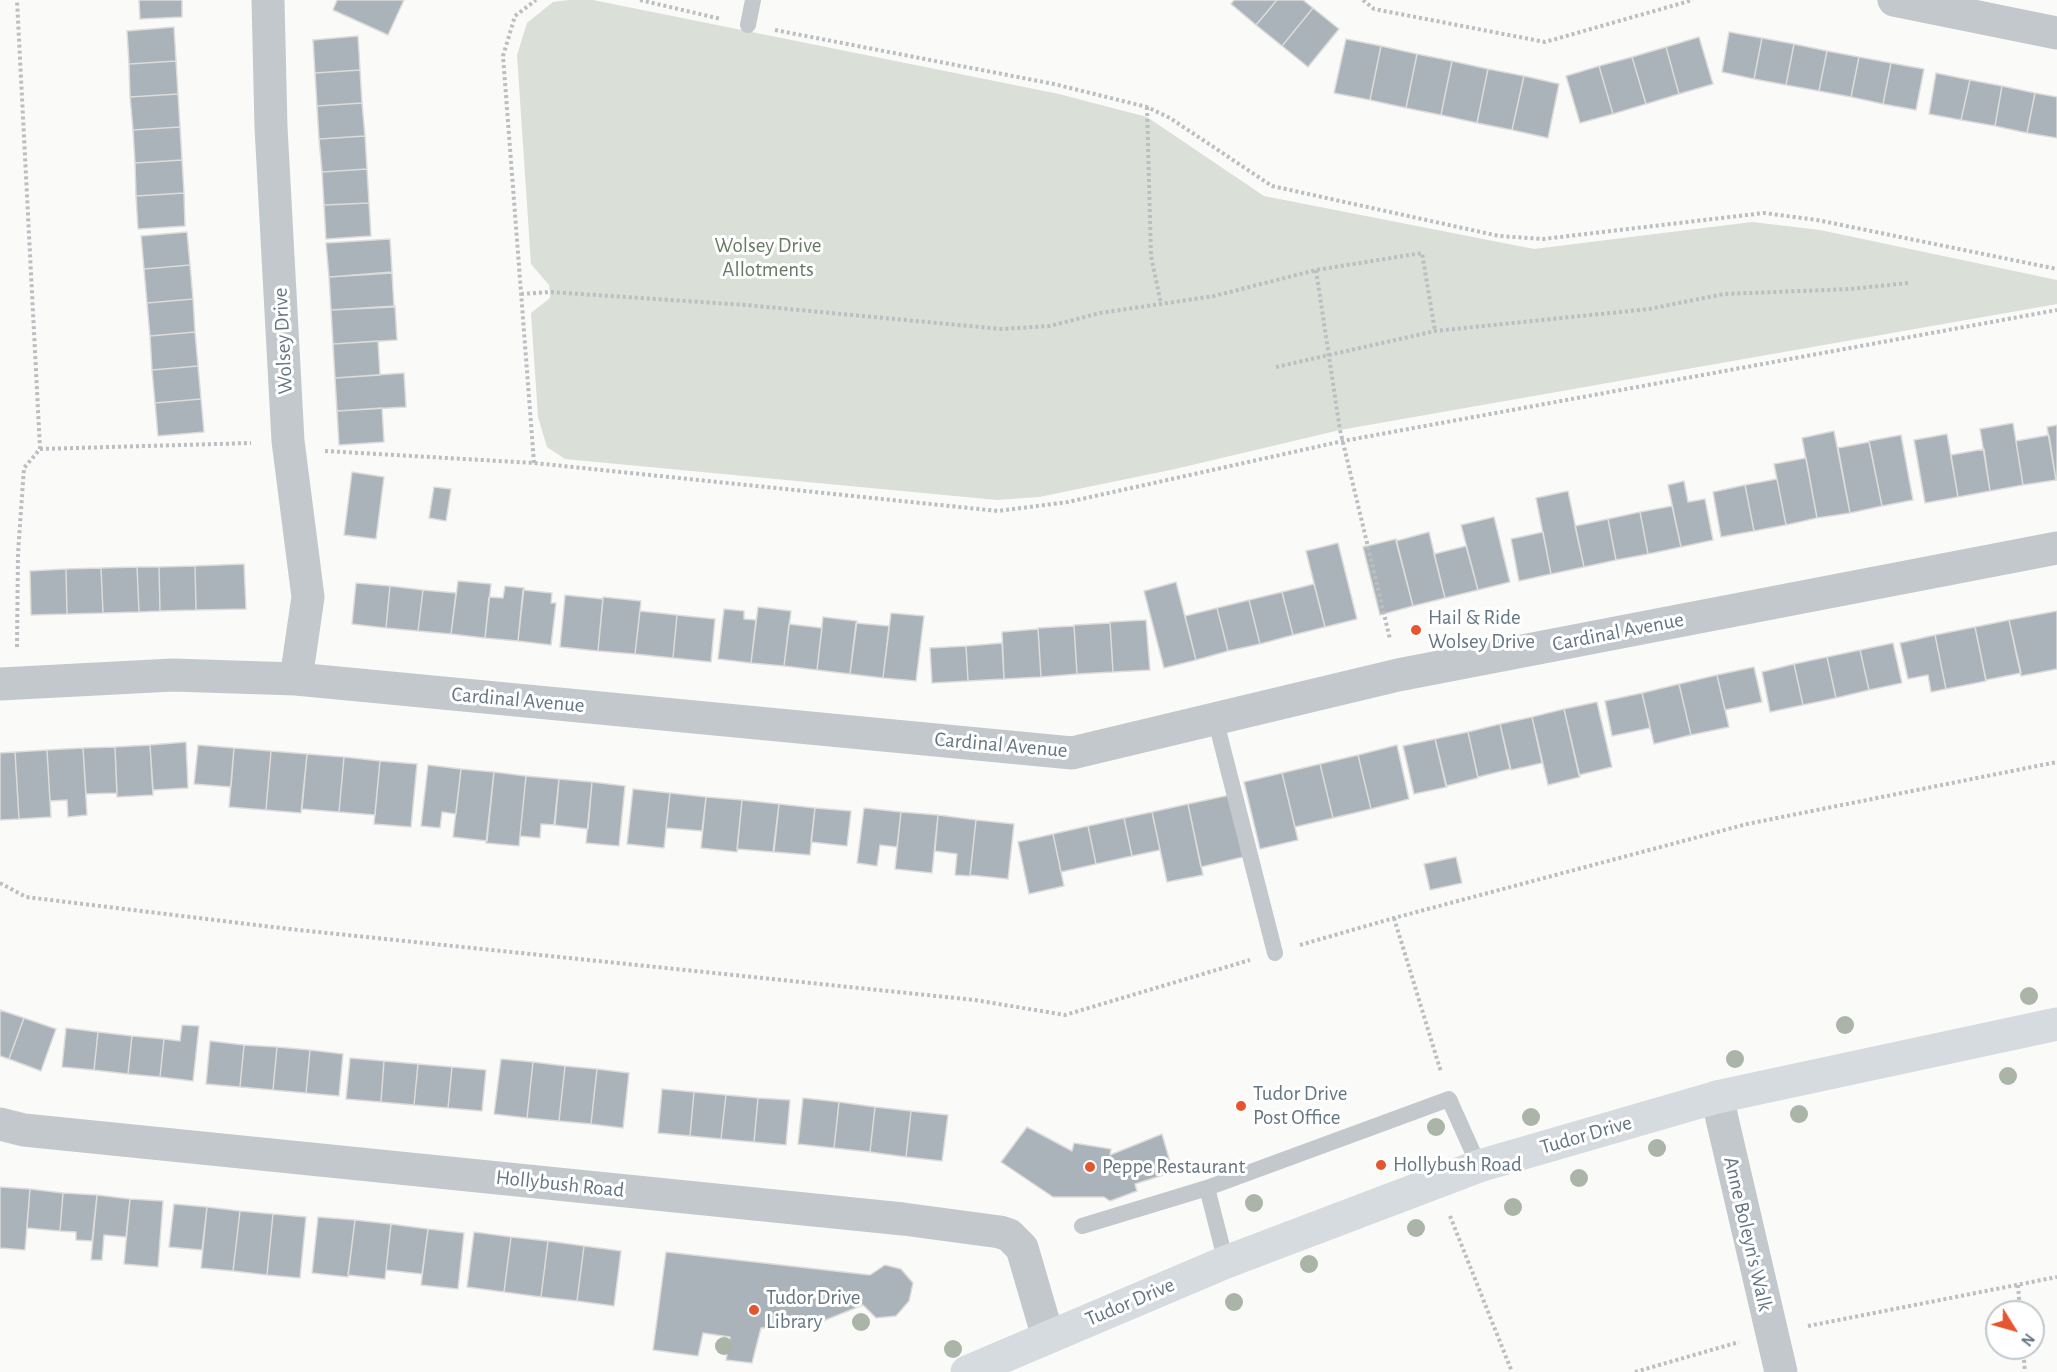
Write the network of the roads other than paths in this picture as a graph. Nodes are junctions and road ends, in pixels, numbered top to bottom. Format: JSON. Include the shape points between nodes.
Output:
{"nodes":[{"id":1,"x":268,"y":0,"type":"edge"},
{"id":2,"x":753,"y":0,"type":"edge"},
{"id":3,"x":1902,"y":1,"type":"edge"},
{"id":4,"x":748,"y":25,"type":"road end"},
{"id":5,"x":2057,"y":33,"type":"edge"},
{"id":6,"x":2057,"y":548,"type":"edge"},
{"id":7,"x":296,"y":679,"type":"junction"},
{"id":8,"x":8,"y":684,"type":"edge"},
{"id":9,"x":1215,"y":718,"type":"junction"},
{"id":10,"x":1275,"y":953,"type":"road end"},
{"id":11,"x":2057,"y":1024,"type":"edge"},
{"id":12,"x":1717,"y":1096,"type":"junction"},
{"id":13,"x":0,"y":1124,"type":"edge"},
{"id":14,"x":1479,"y":1166,"type":"junction"},
{"id":15,"x":1207,"y":1188,"type":"junction"},
{"id":16,"x":1082,"y":1226,"type":"dead end"},
{"id":17,"x":1226,"y":1262,"type":"junction"},
{"id":18,"x":1048,"y":1337,"type":"junction"},
{"id":19,"x":967,"y":1372,"type":"edge"},
{"id":20,"x":1781,"y":1372,"type":"edge"}],
"edges":[{"from":1,"to":7,"type":"street","name":"Wolsey Drive","via":[[289,445],[308,597]]},
{"from":2,"to":4,"type":"lane"},
{"from":3,"to":5,"type":"street"},
{"from":6,"to":9,"type":"street","name":"Cardinal Avenue","via":[[1398,675]]},
{"from":7,"to":8,"type":"street","name":"Cardinal Avenue","via":[[173,675]]},
{"from":7,"to":9,"type":"street","name":"Cardinal Avenue","via":[[1072,753]]},
{"from":9,"to":10,"type":"lane"},
{"from":11,"to":12,"type":"street","name":"Tudor Drive"},
{"from":12,"to":14,"type":"street","name":"Tudor Drive"},
{"from":12,"to":20,"type":"street","name":"Anne Boleyn's Walk"},
{"from":13,"to":18,"type":"street","name":"Hollybush Road","via":[[24,1130],[1000,1232],[1022,1248]]},
{"from":14,"to":15,"type":"lane","via":[[1449,1099]]},
{"from":14,"to":17,"type":"street","name":"Tudor Drive"},
{"from":15,"to":16,"type":"lane"},
{"from":15,"to":17,"type":"lane"},
{"from":17,"to":18,"type":"street","name":"Tudor Drive"},
{"from":18,"to":19,"type":"street","name":"Tudor Drive"}]}
